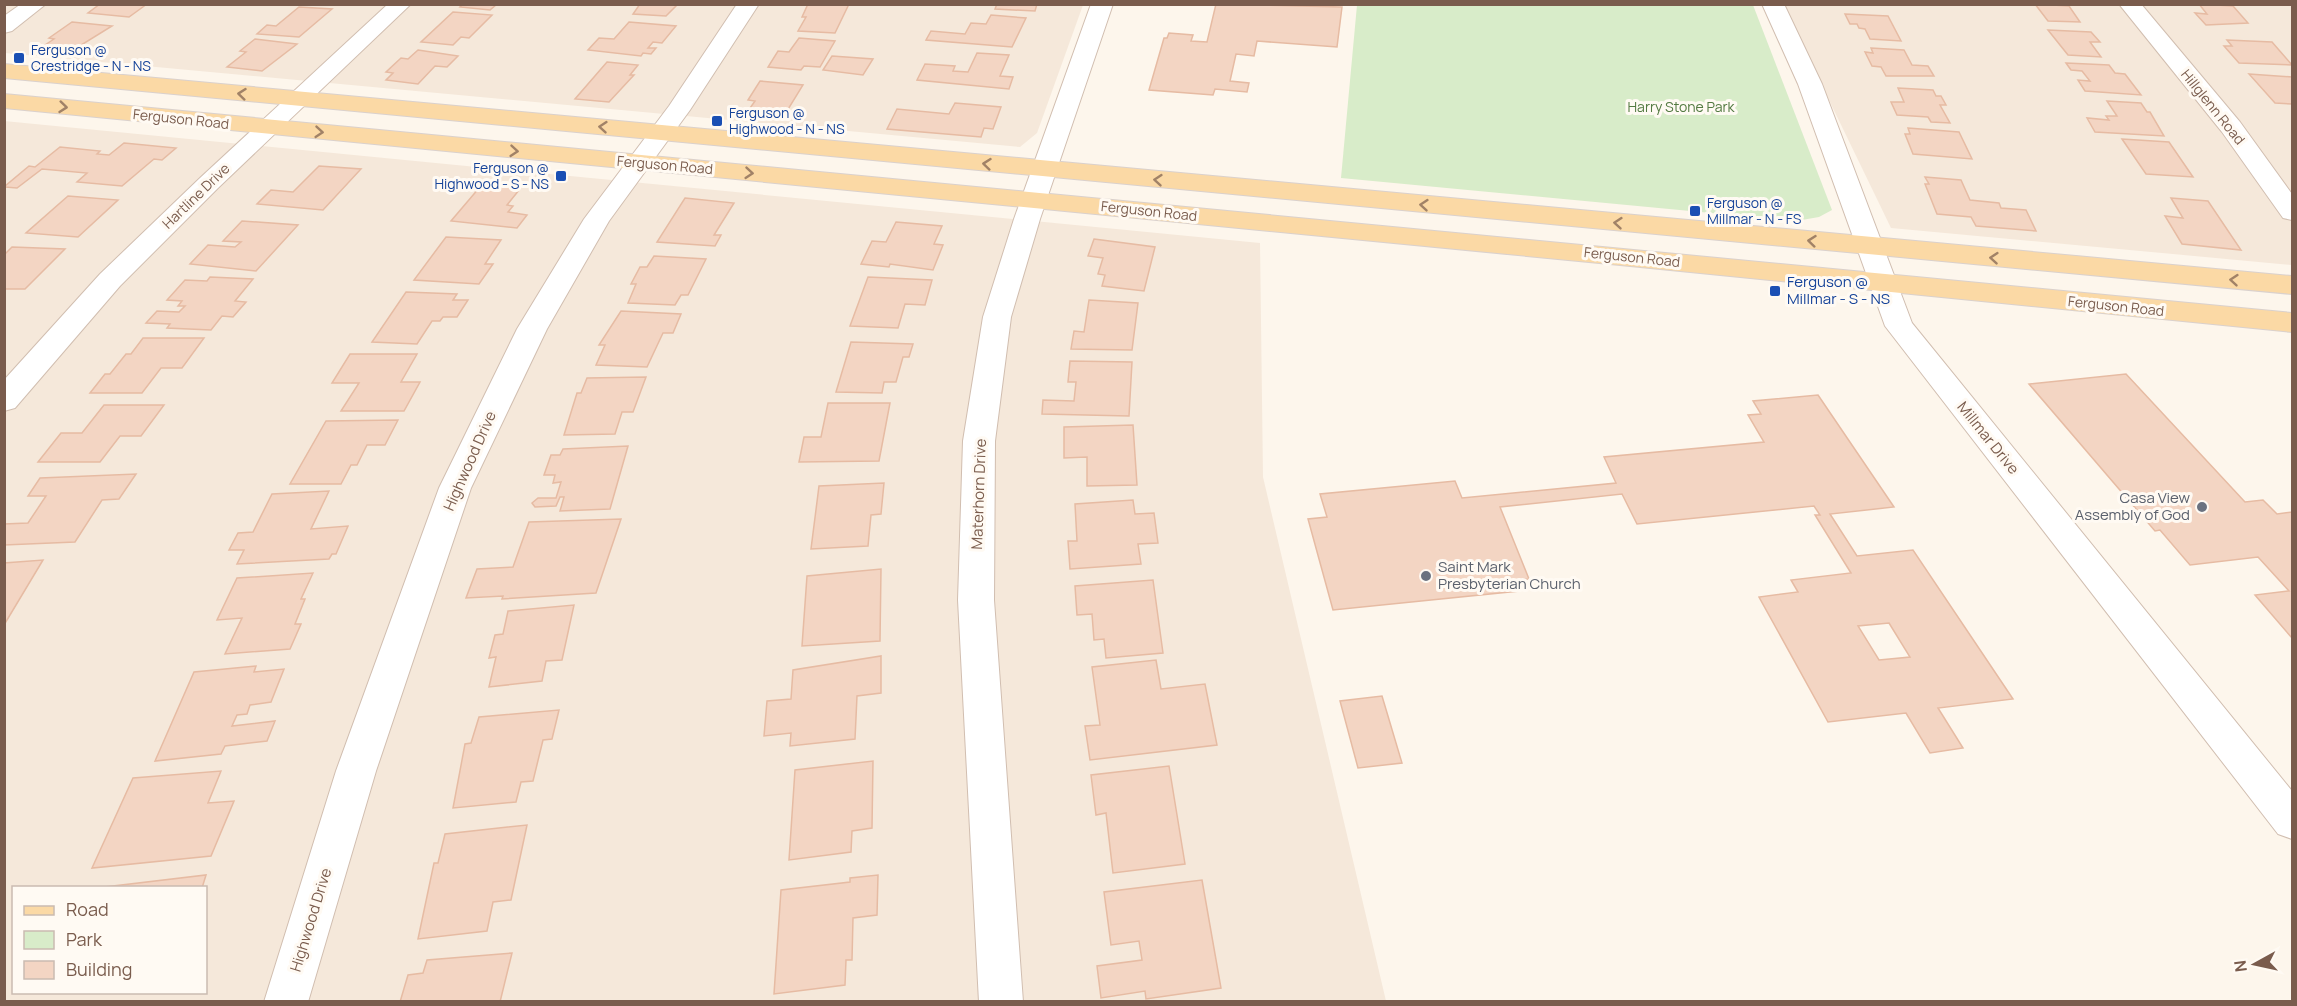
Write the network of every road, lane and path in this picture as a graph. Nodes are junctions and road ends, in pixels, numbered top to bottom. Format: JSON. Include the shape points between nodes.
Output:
{"nodes":[{"id":1,"x":36,"y":4,"type":"edge"},
{"id":2,"x":401,"y":4,"type":"edge"},
{"id":3,"x":748,"y":4,"type":"edge"},
{"id":4,"x":1102,"y":4,"type":"edge"},
{"id":5,"x":1773,"y":4,"type":"edge"},
{"id":6,"x":2129,"y":4,"type":"edge"},
{"id":7,"x":4,"y":26,"type":"edge"},
{"id":8,"x":4,"y":71,"type":"edge"},
{"id":9,"x":300,"y":100,"type":"junction"},
{"id":10,"x":4,"y":101,"type":"edge"},
{"id":11,"x":269,"y":128,"type":"junction"},
{"id":12,"x":661,"y":133,"type":"junction"},
{"id":13,"x":639,"y":163,"type":"junction"},
{"id":14,"x":1040,"y":185,"type":"junction"},
{"id":15,"x":2292,"y":212,"type":"edge"},
{"id":16,"x":1870,"y":248,"type":"junction"},
{"id":17,"x":1883,"y":283,"type":"junction"},
{"id":18,"x":2292,"y":285,"type":"edge"},
{"id":19,"x":2292,"y":323,"type":"edge"},
{"id":20,"x":4,"y":400,"type":"edge"},
{"id":21,"x":2292,"y":821,"type":"edge"},
{"id":22,"x":286,"y":1002,"type":"edge"},
{"id":23,"x":1001,"y":1002,"type":"edge"}],
"edges":[{"from":1,"to":7,"type":"street"},
{"from":2,"to":9,"type":"street","name":"Hartline Drive"},
{"from":3,"to":12,"type":"street","name":"Highwood Drive"},
{"from":4,"to":14,"type":"street","name":"Materhorn Drive"},
{"from":5,"to":16,"type":"street","name":"Millmar Drive","via":[[1810,84]]},
{"from":6,"to":15,"type":"street","name":"Hillglenn Road","via":[[2231,127]]},
{"from":9,"to":8,"type":"main road","name":"Ferguson Road","one_way":true},
{"from":9,"to":11,"type":"street","name":"Hartline Drive"},
{"from":12,"to":9,"type":"main road","name":"Ferguson Road","one_way":true},
{"from":10,"to":11,"type":"main road","name":"Ferguson Road","one_way":true},
{"from":11,"to":13,"type":"main road","name":"Ferguson Road","one_way":true},
{"from":11,"to":20,"type":"street","name":"Hartline Drive","via":[[110,280]]},
{"from":12,"to":13,"type":"street","name":"Highwood Drive"},
{"from":14,"to":12,"type":"main road","name":"Ferguson Road","one_way":true},
{"from":13,"to":14,"type":"main road","name":"Ferguson Road","one_way":true},
{"from":13,"to":22,"type":"street","name":"Highwood Drive","via":[[597,219],[532,329],[455,488],[356,771]]},
{"from":16,"to":14,"type":"main road","name":"Ferguson Road","one_way":true},
{"from":14,"to":17,"type":"main road","name":"Ferguson Road"},
{"from":14,"to":23,"type":"street","name":"Materhorn Drive","via":[[997,317],[979,441],[976,600]]},
{"from":16,"to":17,"type":"street","name":"Millmar Drive"},
{"from":18,"to":16,"type":"main road","name":"Ferguson Road","one_way":true},
{"from":17,"to":19,"type":"main road","name":"Ferguson Road"},
{"from":17,"to":21,"type":"street","name":"Millmar Drive","via":[[1899,326]]}]}
